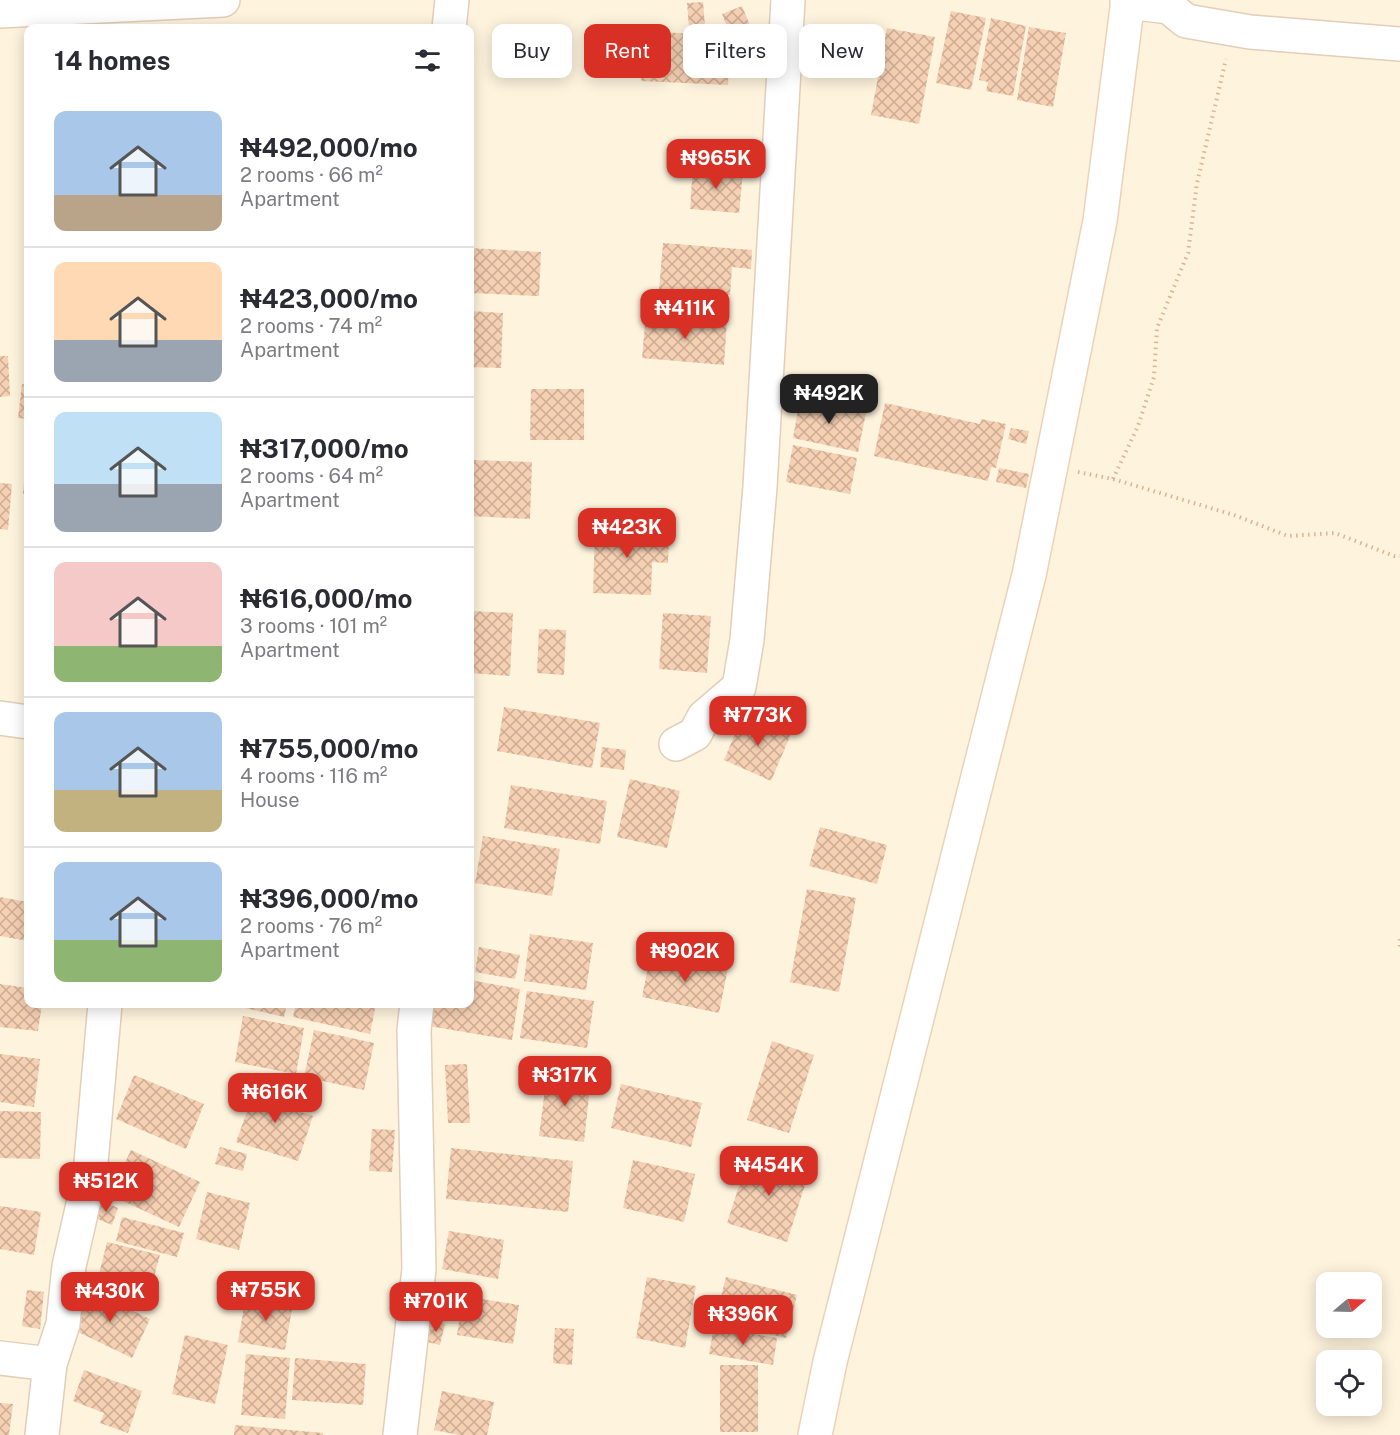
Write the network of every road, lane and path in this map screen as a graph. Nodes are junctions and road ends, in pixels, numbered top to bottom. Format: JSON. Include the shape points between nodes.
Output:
{"nodes":[{"id":1,"x":223,"y":0,"type":"edge"},
{"id":2,"x":452,"y":0,"type":"edge"},
{"id":3,"x":788,"y":0,"type":"edge"},
{"id":4,"x":1128,"y":1,"type":"edge"},
{"id":5,"x":0,"y":11,"type":"edge"},
{"id":6,"x":449,"y":24,"type":"edge"},
{"id":7,"x":1250,"y":32,"type":"junction"},
{"id":8,"x":1400,"y":44,"type":"edge"},
{"id":9,"x":1051,"y":467,"type":"junction"},
{"id":10,"x":1113,"y":479,"type":"junction"},
{"id":11,"x":1400,"y":556,"type":"edge"},
{"id":12,"x":0,"y":718,"type":"edge"},
{"id":13,"x":24,"y":721,"type":"edge"},
{"id":14,"x":676,"y":744,"type":"dead end"},
{"id":15,"x":1400,"y":939,"type":"edge"},
{"id":16,"x":1400,"y":949,"type":"edge"},
{"id":17,"x":105,"y":1008,"type":"edge"},
{"id":18,"x":417,"y":1008,"type":"edge"},
{"id":19,"x":0,"y":1358,"type":"edge"},
{"id":20,"x":50,"y":1364,"type":"junction"},
{"id":21,"x":42,"y":1435,"type":"edge"},
{"id":22,"x":400,"y":1435,"type":"edge"},
{"id":23,"x":815,"y":1435,"type":"edge"}],
"edges":[{"from":1,"to":5,"type":"street"},
{"from":2,"to":6,"type":"street"},
{"from":3,"to":14,"type":"street","via":[[760,487],[747,640],[739,687],[704,717],[695,734]]},
{"from":4,"to":7,"type":"street","via":[[1169,7],[1186,21]]},
{"from":4,"to":9,"type":"street","via":[[1100,221]]},
{"from":7,"to":8,"type":"street"},
{"from":7,"to":10,"type":"path","via":[[1227,53],[1197,183],[1188,253],[1157,328],[1154,377],[1138,426]]},
{"from":9,"to":10,"type":"path"},
{"from":9,"to":23,"type":"street","via":[[1029,574],[830,1362]]},
{"from":10,"to":11,"type":"path","via":[[1234,514],[1288,536],[1335,533]]},
{"from":12,"to":13,"type":"street"},
{"from":15,"to":16,"type":"path"},
{"from":17,"to":20,"type":"street","via":[[90,1174],[69,1266],[63,1324]]},
{"from":18,"to":22,"type":"street","via":[[419,1269]]},
{"from":19,"to":20,"type":"street"},
{"from":20,"to":21,"type":"street"}]}
